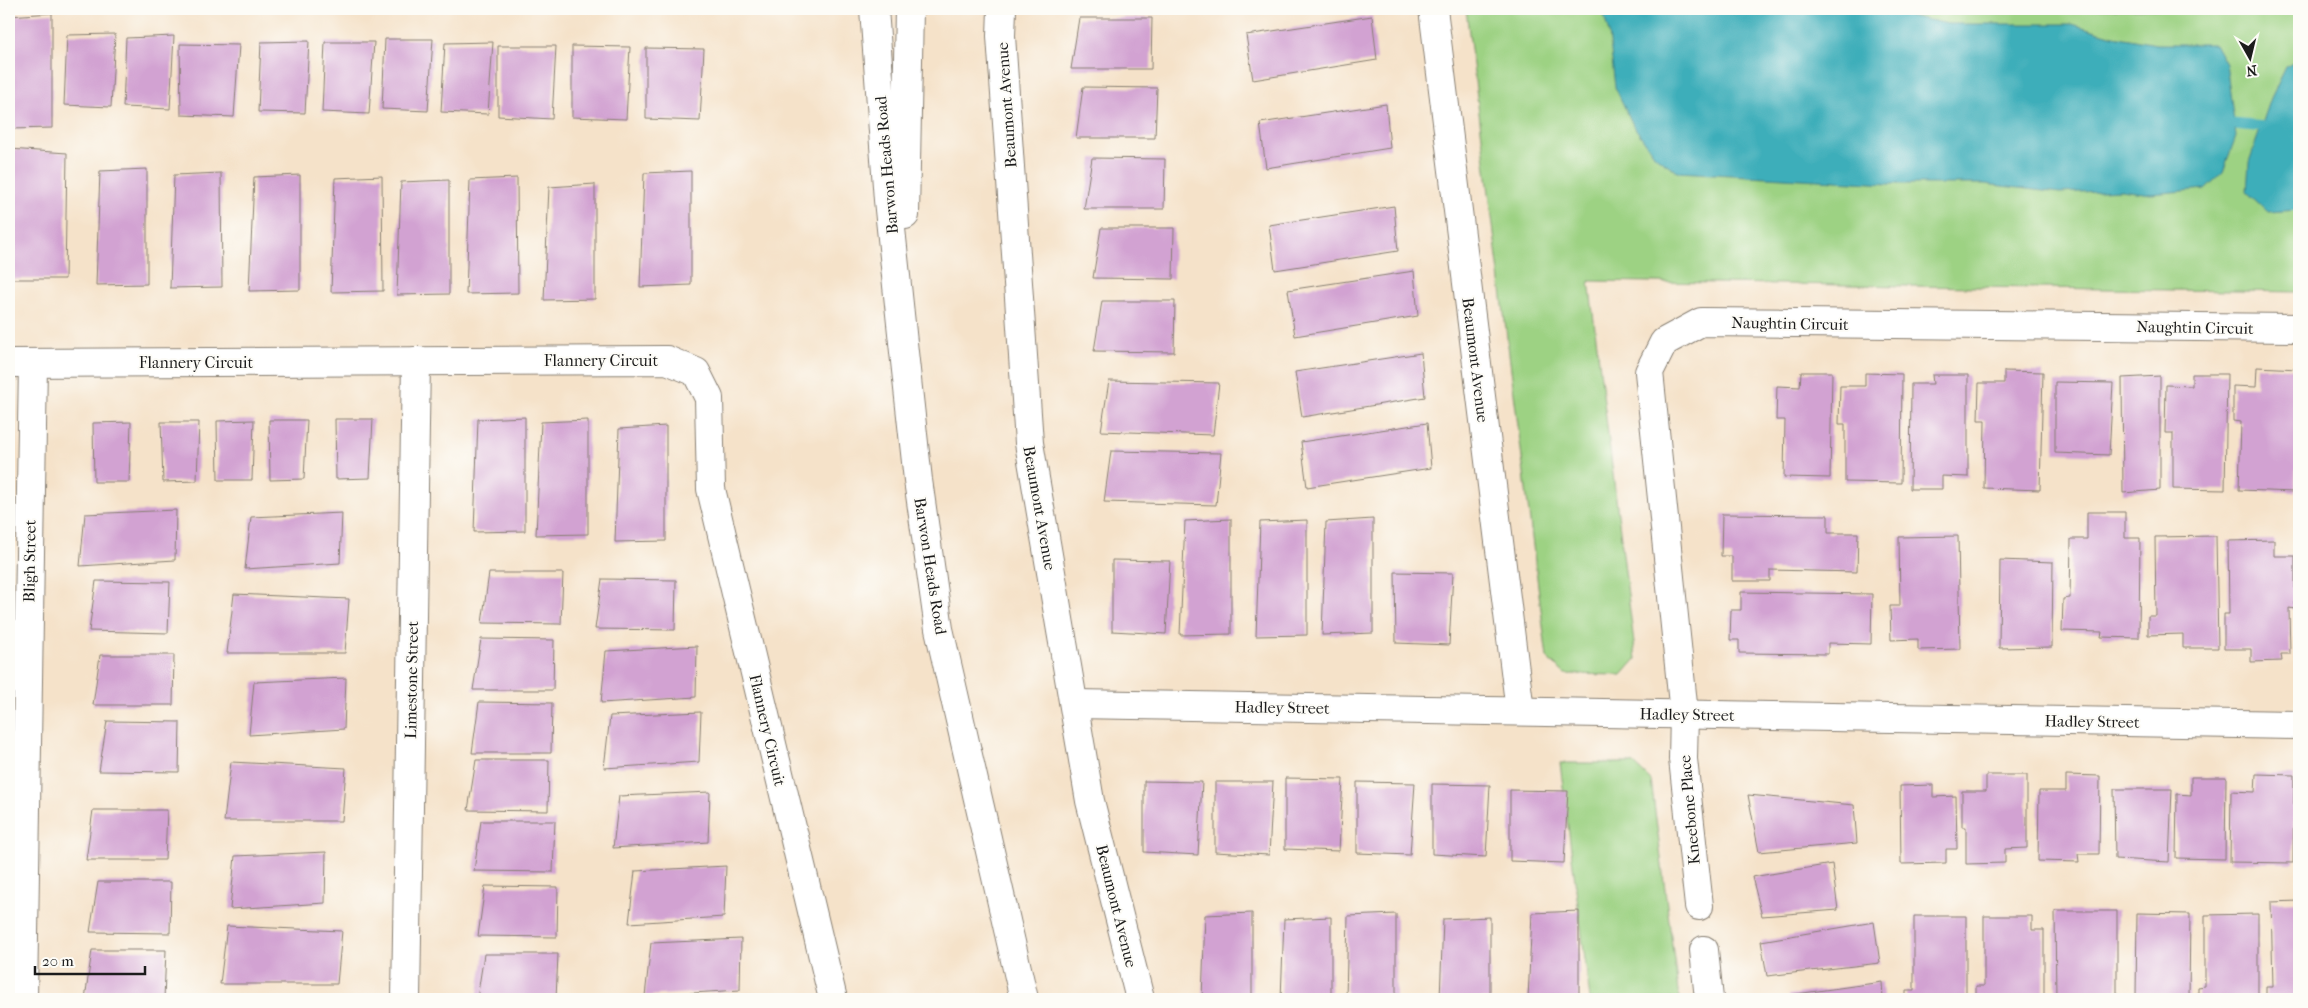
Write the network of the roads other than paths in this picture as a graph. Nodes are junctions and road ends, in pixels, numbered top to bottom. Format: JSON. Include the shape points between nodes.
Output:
{"nodes":[{"id":1,"x":874,"y":9,"type":"edge"},
{"id":2,"x":909,"y":9,"type":"edge"},
{"id":3,"x":1002,"y":9,"type":"edge"},
{"id":4,"x":1433,"y":9,"type":"edge"},
{"id":5,"x":2299,"y":328,"type":"edge"},
{"id":6,"x":904,"y":352,"type":"junction"},
{"id":7,"x":416,"y":361,"type":"junction"},
{"id":8,"x":21,"y":363,"type":"edge"},
{"id":9,"x":1075,"y":704,"type":"junction"},
{"id":10,"x":1520,"y":712,"type":"junction"},
{"id":11,"x":1684,"y":714,"type":"junction"},
{"id":12,"x":2299,"y":725,"type":"edge"},
{"id":13,"x":974,"y":778,"type":"junction"},
{"id":14,"x":1699,"y":906,"type":"dead end"},
{"id":15,"x":1704,"y":950,"type":"dead end"},
{"id":16,"x":23,"y":999,"type":"edge"},
{"id":17,"x":406,"y":999,"type":"edge"},
{"id":18,"x":833,"y":999,"type":"edge"},
{"id":19,"x":1009,"y":999,"type":"edge"},
{"id":20,"x":1024,"y":999,"type":"edge"},
{"id":21,"x":1140,"y":999,"type":"edge"},
{"id":22,"x":1709,"y":999,"type":"edge"}],
"edges":[{"from":1,"to":6,"type":"street","name":"Barwon Heads Road","via":[[888,200]]},
{"from":2,"to":6,"type":"street","name":"Barwon Heads Road"},
{"from":3,"to":9,"type":"street","name":"Beaumont Avenue","via":[[1001,36],[1028,443]]},
{"from":4,"to":10,"type":"street","name":"Beaumont Avenue"},
{"from":5,"to":11,"type":"street","name":"Naughtin Circuit","via":[[1701,322],[1664,342],[1649,372]]},
{"from":6,"to":13,"type":"street","name":"Barwon Heads Road","via":[[918,480],[940,629]]},
{"from":7,"to":8,"type":"street","name":"Flannery Circuit"},
{"from":7,"to":17,"type":"street","name":"Limestone Street"},
{"from":7,"to":18,"type":"street","name":"Flannery Circuit","via":[[667,360],[696,372],[710,398],[711,489]]},
{"from":8,"to":16,"type":"street","name":"Bligh Street"},
{"from":9,"to":10,"type":"street","name":"Hadley Street"},
{"from":9,"to":21,"type":"street","name":"Beaumont Avenue","via":[[1090,801]]},
{"from":10,"to":11,"type":"street","name":"Hadley Street"},
{"from":11,"to":12,"type":"street","name":"Hadley Street"},
{"from":11,"to":14,"type":"street","name":"Kneebone Place","via":[[1683,759]]},
{"from":13,"to":19,"type":"street","name":"Barwon Heads Road"},
{"from":13,"to":20,"type":"street","name":"Barwon Heads Road"},
{"from":15,"to":22,"type":"street"}]}
